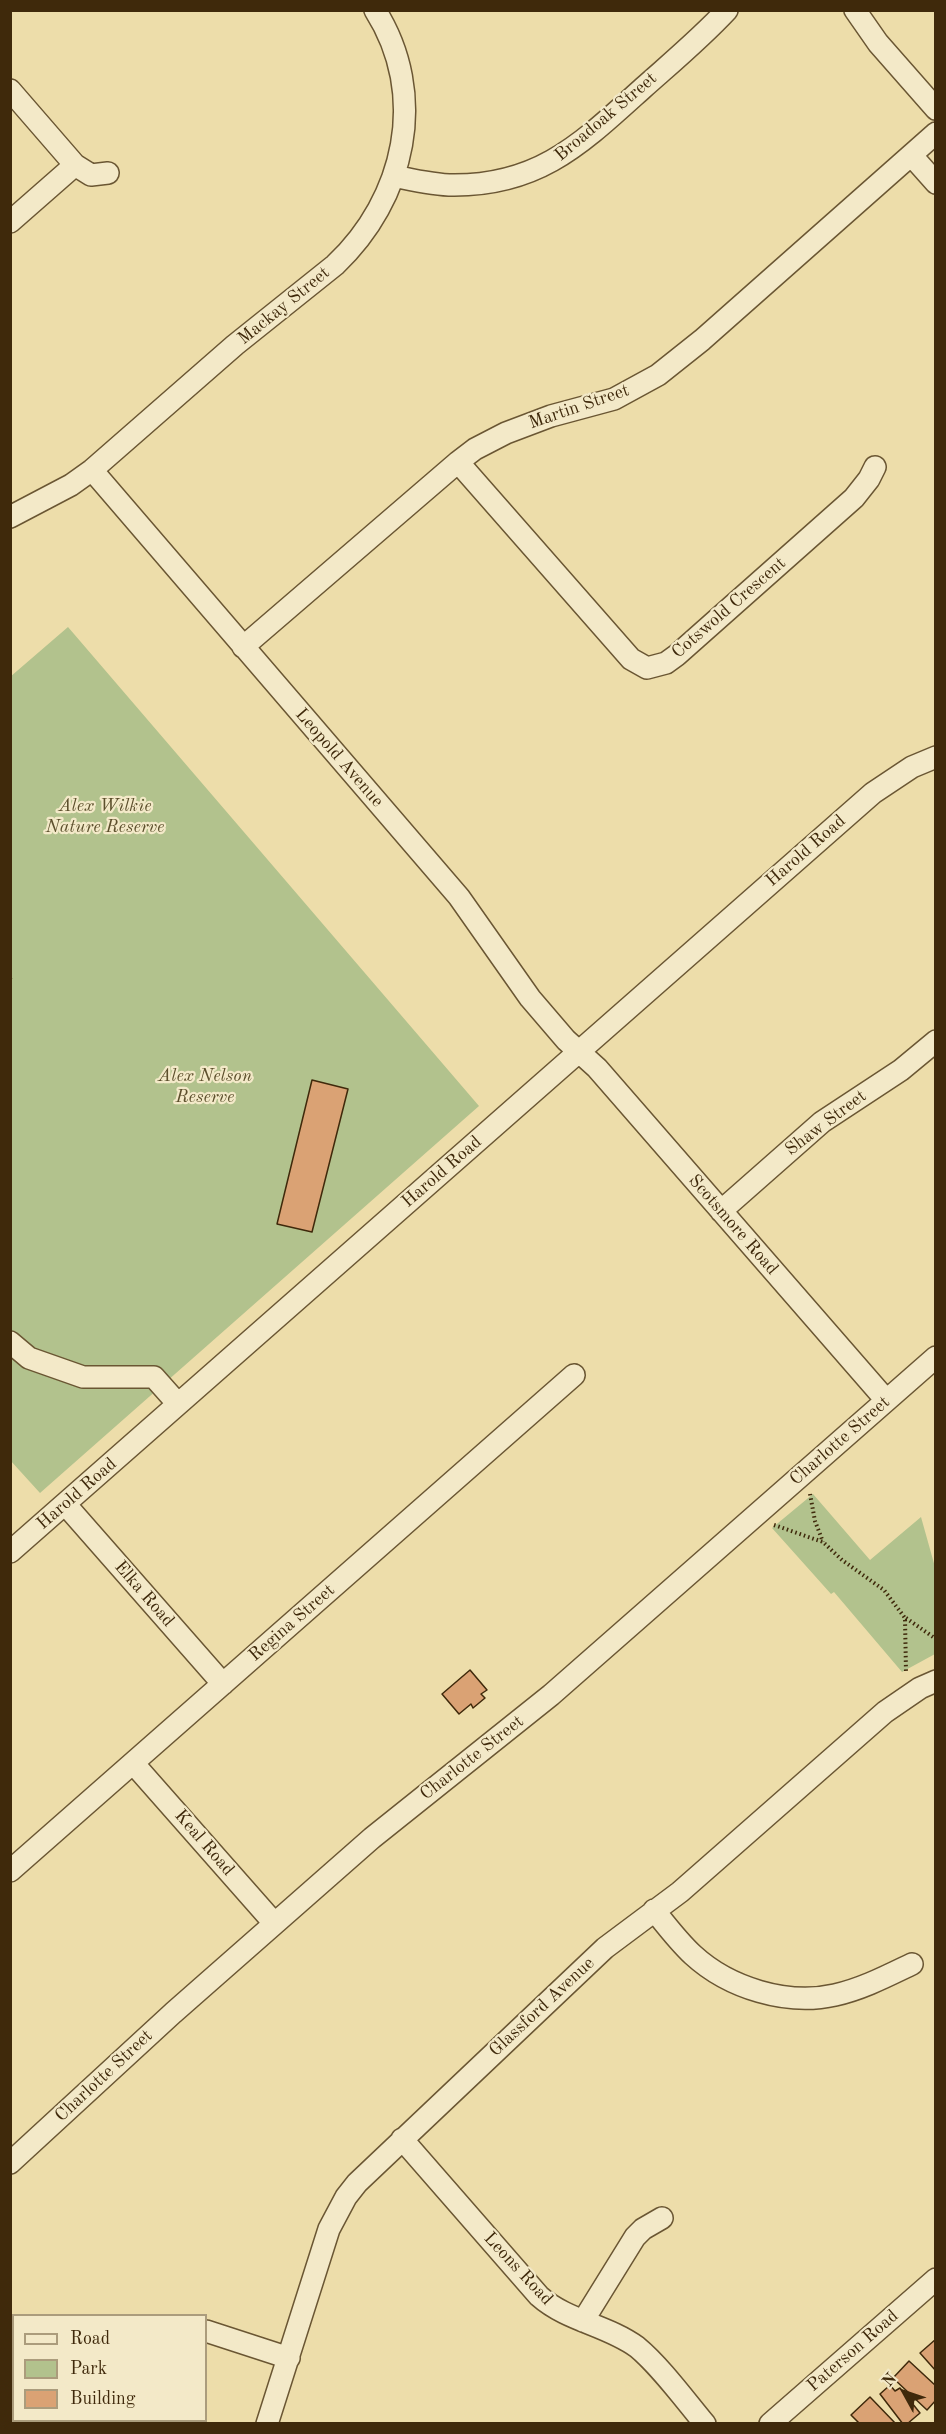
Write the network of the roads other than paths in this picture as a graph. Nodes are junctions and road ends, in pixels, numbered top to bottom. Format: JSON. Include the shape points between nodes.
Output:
{"nodes":[{"id":1,"x":375,"y":10,"type":"edge"},
{"id":2,"x":727,"y":10,"type":"edge"},
{"id":3,"x":855,"y":10,"type":"edge"},
{"id":4,"x":10,"y":90,"type":"edge"},
{"id":5,"x":936,"y":109,"type":"edge"},
{"id":6,"x":936,"y":133,"type":"edge"},
{"id":7,"x":912,"y":156,"type":"junction"},
{"id":8,"x":75,"y":165,"type":"junction"},
{"id":9,"x":108,"y":173,"type":"dead end"},
{"id":10,"x":394,"y":176,"type":"junction"},
{"id":11,"x":936,"y":183,"type":"edge"},
{"id":12,"x":10,"y":222,"type":"edge"},
{"id":13,"x":458,"y":462,"type":"junction"},
{"id":14,"x":875,"y":467,"type":"dead end"},
{"id":15,"x":92,"y":470,"type":"junction"},
{"id":16,"x":10,"y":517,"type":"edge"},
{"id":17,"x":243,"y":647,"type":"junction"},
{"id":18,"x":936,"y":741,"type":"edge"},
{"id":19,"x":936,"y":757,"type":"edge"},
{"id":20,"x":873,"y":793,"type":"junction"},
{"id":21,"x":936,"y":1041,"type":"edge"},
{"id":22,"x":579,"y":1051,"type":"junction"},
{"id":23,"x":721,"y":1210,"type":"junction"},
{"id":24,"x":10,"y":1342,"type":"edge"},
{"id":25,"x":936,"y":1357,"type":"edge"},
{"id":26,"x":574,"y":1375,"type":"dead end"},
{"id":27,"x":886,"y":1400,"type":"junction"},
{"id":28,"x":178,"y":1404,"type":"junction"},
{"id":29,"x":65,"y":1504,"type":"junction"},
{"id":30,"x":10,"y":1552,"type":"edge"},
{"id":31,"x":936,"y":1681,"type":"edge"},
{"id":32,"x":223,"y":1684,"type":"junction"},
{"id":33,"x":133,"y":1763,"type":"junction"},
{"id":34,"x":10,"y":1872,"type":"edge"},
{"id":35,"x":654,"y":1910,"type":"junction"},
{"id":36,"x":274,"y":1923,"type":"junction"},
{"id":37,"x":912,"y":1964,"type":"dead end"},
{"id":38,"x":402,"y":2139,"type":"junction"},
{"id":39,"x":10,"y":2163,"type":"edge"},
{"id":40,"x":662,"y":2218,"type":"dead end"},
{"id":41,"x":936,"y":2279,"type":"edge"},
{"id":42,"x":584,"y":2321,"type":"junction"},
{"id":43,"x":207,"y":2331,"type":"edge"},
{"id":44,"x":289,"y":2358,"type":"junction"},
{"id":45,"x":267,"y":2424,"type":"edge"},
{"id":46,"x":705,"y":2424,"type":"edge"},
{"id":47,"x":770,"y":2424,"type":"edge"}],
"edges":[{"from":1,"to":10,"type":"street","name":"Mackay Street","via":[[394,51],[402,85],[404,128]]},
{"from":2,"to":10,"type":"street","name":"Broadoak Street","via":[[602,125],[548,165],[498,182],[435,184]]},
{"from":3,"to":5,"type":"street","via":[[878,43]]},
{"from":4,"to":8,"type":"street"},
{"from":6,"to":7,"type":"street","name":"Martin Street"},
{"from":7,"to":11,"type":"street"},
{"from":7,"to":13,"type":"street","name":"Martin Street","via":[[658,375],[614,399],[506,433]]},
{"from":8,"to":9,"type":"street","via":[[91,176]]},
{"from":8,"to":12,"type":"street"},
{"from":10,"to":15,"type":"street","name":"Mackay Street","via":[[372,223],[350,251]]},
{"from":13,"to":14,"type":"street","name":"Cotswold Crescent","via":[[631,659],[646,668],[678,655],[854,498]]},
{"from":13,"to":17,"type":"street","name":"Martin Street"},
{"from":15,"to":16,"type":"street","name":"Mackay Street"},
{"from":15,"to":17,"type":"street","name":"Leopold Avenue"},
{"from":17,"to":22,"type":"street","name":"Leopold Avenue","via":[[459,897],[520,986]]},
{"from":18,"to":20,"type":"street","name":"Harold Road","via":[[902,756]]},
{"from":19,"to":20,"type":"street","name":"Harold Road","via":[[912,767]]},
{"from":20,"to":22,"type":"street","name":"Harold Road"},
{"from":21,"to":23,"type":"street","name":"Shaw Street","via":[[902,1070],[822,1122]]},
{"from":22,"to":23,"type":"street","name":"Scotsmore Road"},
{"from":22,"to":28,"type":"street","name":"Harold Road"},
{"from":23,"to":27,"type":"street","name":"Scotsmore Road"},
{"from":24,"to":28,"type":"street","via":[[29,1358],[83,1377],[154,1377]]},
{"from":25,"to":27,"type":"street","name":"Charlotte Street"},
{"from":26,"to":32,"type":"street","name":"Regina Street"},
{"from":27,"to":36,"type":"street","name":"Charlotte Street","via":[[551,1695],[372,1838]]},
{"from":28,"to":29,"type":"street","name":"Harold Road"},
{"from":29,"to":30,"type":"street","name":"Harold Road"},
{"from":29,"to":32,"type":"street","name":"Elka Road"},
{"from":31,"to":35,"type":"street","name":"Glassford Avenue","via":[[885,1712]]},
{"from":32,"to":33,"type":"street","name":"Regina Street"},
{"from":33,"to":34,"type":"street","name":"Regina Street"},
{"from":33,"to":36,"type":"street","name":"Keal Road"},
{"from":35,"to":37,"type":"street","via":[[709,1968],[766,1993],[808,1998],[833,1996]]},
{"from":35,"to":38,"type":"street","name":"Glassford Avenue","via":[[605,1948]]},
{"from":36,"to":39,"type":"street","name":"Charlotte Street"},
{"from":38,"to":42,"type":"street","name":"Leons Road","via":[[539,2296],[558,2311]]},
{"from":38,"to":44,"type":"street","name":"Glassford Avenue","via":[[357,2182],[335,2215]]},
{"from":40,"to":42,"type":"street","via":[[635,2238]]},
{"from":41,"to":47,"type":"street","name":"Paterson Road"},
{"from":42,"to":46,"type":"street","name":"Leons Road","via":[[636,2347]]},
{"from":43,"to":44,"type":"street"},
{"from":44,"to":45,"type":"street","name":"Glassford Avenue"}]}
